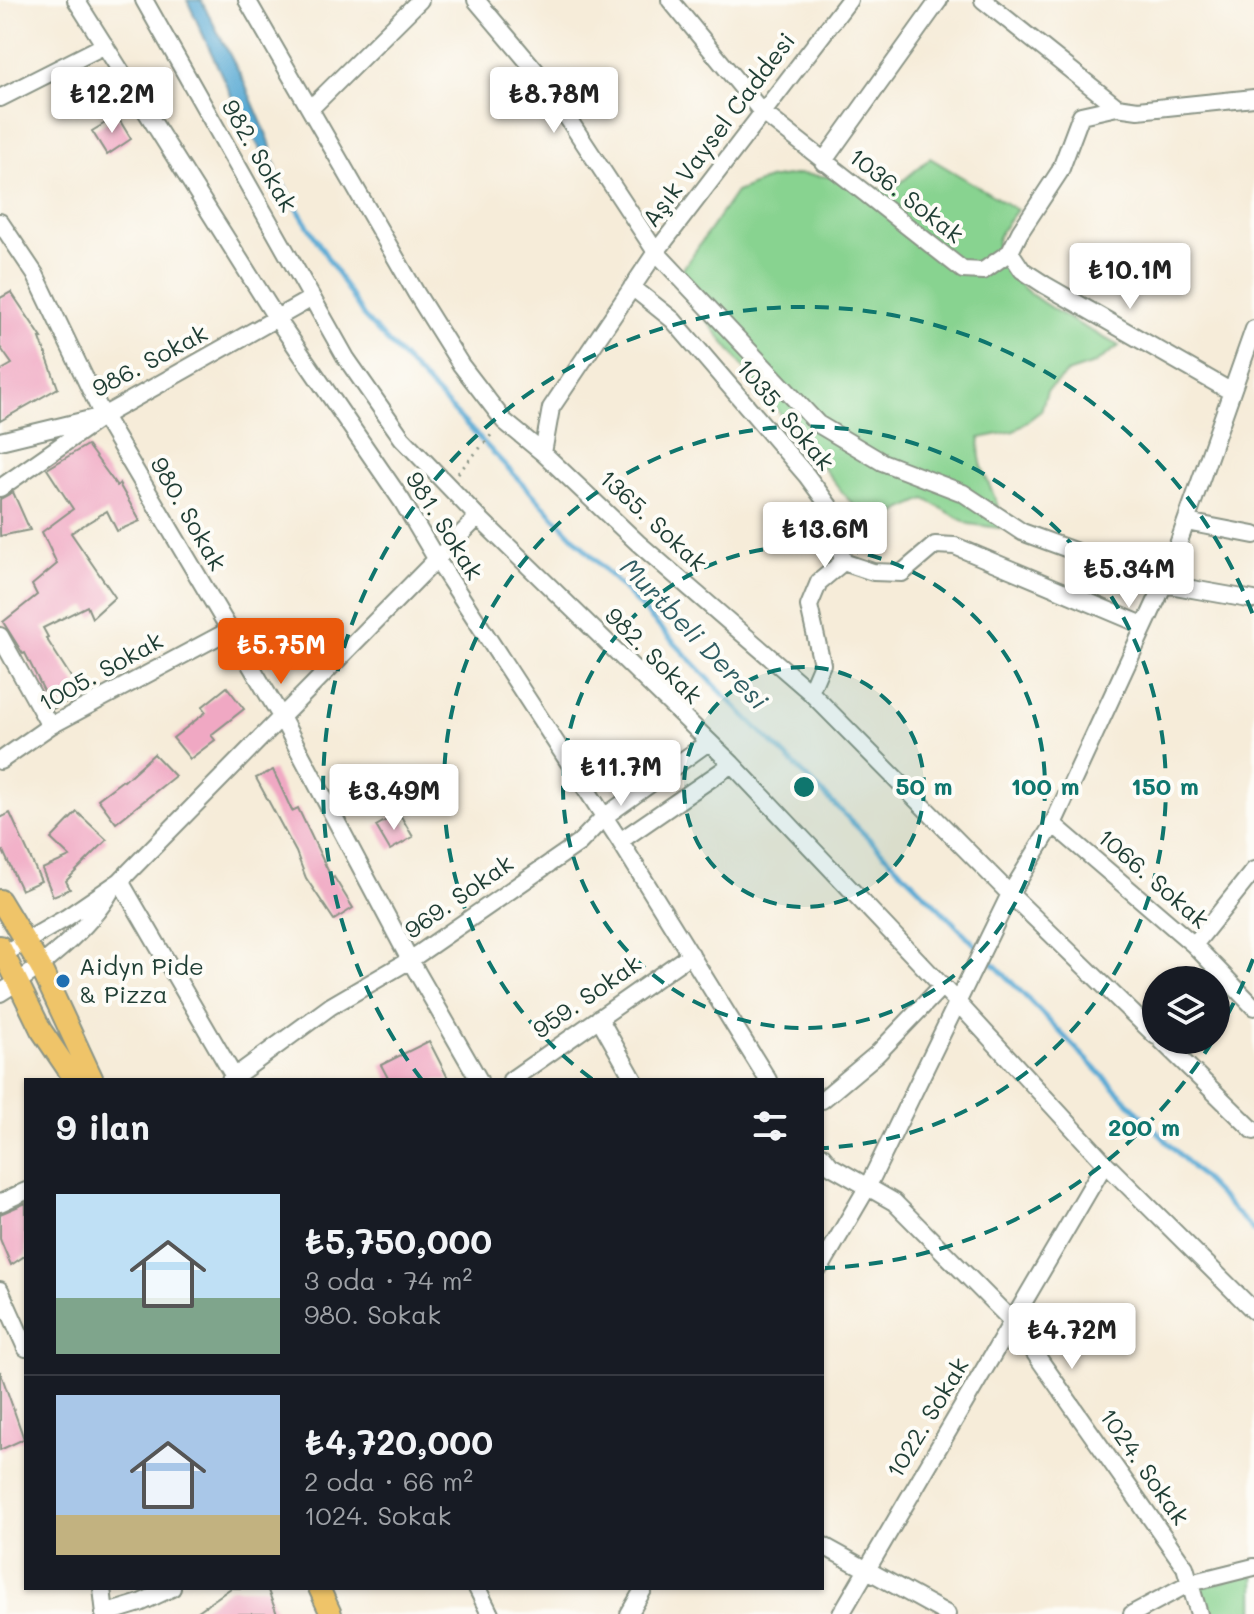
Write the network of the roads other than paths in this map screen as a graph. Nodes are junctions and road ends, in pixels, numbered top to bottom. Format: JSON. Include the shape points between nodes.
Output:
{"nodes":[{"id":1,"x":76,"y":0,"type":"edge"},
{"id":2,"x":144,"y":0,"type":"edge"},
{"id":3,"x":247,"y":0,"type":"edge"},
{"id":4,"x":420,"y":0,"type":"edge"},
{"id":5,"x":476,"y":0,"type":"edge"},
{"id":6,"x":670,"y":0,"type":"edge"},
{"id":7,"x":849,"y":0,"type":"edge"},
{"id":8,"x":939,"y":0,"type":"edge"},
{"id":9,"x":983,"y":0,"type":"edge"},
{"id":10,"x":105,"y":45,"type":"junction"},
{"id":11,"x":0,"y":98,"type":"edge"},
{"id":12,"x":1254,"y":98,"type":"edge"},
{"id":13,"x":1117,"y":107,"type":"junction"},
{"id":14,"x":310,"y":109,"type":"junction"},
{"id":15,"x":762,"y":112,"type":"junction"},
{"id":16,"x":823,"y":162,"type":"junction"},
{"id":17,"x":0,"y":222,"type":"edge"},
{"id":18,"x":656,"y":252,"type":"junction"},
{"id":19,"x":1010,"y":252,"type":"junction"},
{"id":20,"x":632,"y":287,"type":"junction"},
{"id":21,"x":312,"y":298,"type":"junction"},
{"id":22,"x":277,"y":319,"type":"junction"},
{"id":23,"x":1254,"y":329,"type":"edge"},
{"id":24,"x":1230,"y":391,"type":"junction"},
{"id":25,"x":103,"y":416,"type":"junction"},
{"id":26,"x":0,"y":441,"type":"edge"},
{"id":27,"x":543,"y":453,"type":"junction"},
{"id":28,"x":0,"y":488,"type":"edge"},
{"id":29,"x":478,"y":517,"type":"junction"},
{"id":30,"x":1187,"y":522,"type":"junction"},
{"id":31,"x":1254,"y":535,"type":"edge"},
{"id":32,"x":437,"y":560,"type":"junction"},
{"id":33,"x":843,"y":562,"type":"junction"},
{"id":34,"x":1164,"y":584,"type":"junction"},
{"id":35,"x":1254,"y":600,"type":"edge"},
{"id":36,"x":1143,"y":625,"type":"junction"},
{"id":37,"x":228,"y":631,"type":"junction"},
{"id":38,"x":0,"y":636,"type":"edge"},
{"id":39,"x":810,"y":692,"type":"junction"},
{"id":40,"x":280,"y":715,"type":"junction"},
{"id":41,"x":50,"y":726,"type":"junction"},
{"id":42,"x":707,"y":743,"type":"junction"},
{"id":43,"x":0,"y":761,"type":"edge"},
{"id":44,"x":732,"y":764,"type":"junction"},
{"id":45,"x":604,"y":817,"type":"junction"},
{"id":46,"x":1053,"y":824,"type":"junction"},
{"id":47,"x":620,"y":841,"type":"junction"},
{"id":48,"x":1254,"y":870,"type":"edge"},
{"id":49,"x":116,"y":884,"type":"junction"},
{"id":50,"x":1010,"y":894,"type":"junction"},
{"id":51,"x":0,"y":900,"type":"edge"},
{"id":52,"x":25,"y":942,"type":"junction"},
{"id":53,"x":1194,"y":945,"type":"junction"},
{"id":54,"x":1,"y":952,"type":"edge"},
{"id":55,"x":691,"y":954,"type":"junction"},
{"id":56,"x":410,"y":960,"type":"junction"},
{"id":57,"x":40,"y":966,"type":"junction"},
{"id":58,"x":942,"y":986,"type":"junction"},
{"id":59,"x":8,"y":988,"type":"edge"},
{"id":60,"x":958,"y":1003,"type":"junction"},
{"id":61,"x":1254,"y":1007,"type":"edge"},
{"id":62,"x":599,"y":1018,"type":"junction"},
{"id":63,"x":1142,"y":1022,"type":"edge"},
{"id":64,"x":1175,"y":1054,"type":"edge"},
{"id":65,"x":74,"y":1078,"type":"edge"},
{"id":66,"x":92,"y":1078,"type":"edge"},
{"id":67,"x":233,"y":1078,"type":"edge"},
{"id":68,"x":235,"y":1078,"type":"edge"},
{"id":69,"x":478,"y":1078,"type":"edge"},
{"id":70,"x":514,"y":1078,"type":"edge"},
{"id":71,"x":633,"y":1078,"type":"edge"},
{"id":72,"x":767,"y":1078,"type":"edge"},
{"id":73,"x":824,"y":1098,"type":"edge"},
{"id":74,"x":1254,"y":1131,"type":"edge"},
{"id":75,"x":824,"y":1157,"type":"edge"},
{"id":76,"x":1105,"y":1163,"type":"junction"},
{"id":77,"x":867,"y":1188,"type":"junction"},
{"id":78,"x":24,"y":1192,"type":"edge"},
{"id":79,"x":0,"y":1203,"type":"edge"},
{"id":80,"x":824,"y":1262,"type":"edge"},
{"id":81,"x":0,"y":1290,"type":"edge"},
{"id":82,"x":1254,"y":1311,"type":"edge"},
{"id":83,"x":1013,"y":1322,"type":"junction"},
{"id":84,"x":24,"y":1344,"type":"edge"},
{"id":85,"x":824,"y":1546,"type":"edge"},
{"id":86,"x":1254,"y":1567,"type":"edge"},
{"id":87,"x":865,"y":1571,"type":"junction"},
{"id":88,"x":1190,"y":1583,"type":"junction"},
{"id":89,"x":102,"y":1590,"type":"edge"},
{"id":90,"x":168,"y":1590,"type":"edge"},
{"id":91,"x":320,"y":1590,"type":"edge"},
{"id":92,"x":478,"y":1590,"type":"edge"},
{"id":93,"x":643,"y":1590,"type":"edge"},
{"id":94,"x":105,"y":1614,"type":"edge"},
{"id":95,"x":331,"y":1614,"type":"edge"},
{"id":96,"x":490,"y":1614,"type":"edge"},
{"id":97,"x":629,"y":1614,"type":"edge"},
{"id":98,"x":841,"y":1614,"type":"edge"},
{"id":99,"x":947,"y":1614,"type":"edge"},
{"id":100,"x":1132,"y":1614,"type":"edge"},
{"id":101,"x":1199,"y":1614,"type":"edge"}],
"edges":[{"from":1,"to":10,"type":"street","name":"981. Sokak"},
{"from":2,"to":21,"type":"street","name":"982. Sokak"},
{"from":3,"to":14,"type":"street","name":"1365. Sokak"},
{"from":4,"to":14,"type":"street"},
{"from":5,"to":18,"type":"street","via":[[540,76]]},
{"from":6,"to":15,"type":"street","name":"1036. Sokak"},
{"from":7,"to":15,"type":"street","name":"Aşık Vaysel Caddesi"},
{"from":8,"to":16,"type":"street"},
{"from":9,"to":13,"type":"street"},
{"from":10,"to":11,"type":"street"},
{"from":10,"to":22,"type":"street","name":"981. Sokak"},
{"from":12,"to":13,"type":"street","via":[[1138,110]]},
{"from":13,"to":19,"type":"street","via":[[1081,115],[1060,171]]},
{"from":14,"to":27,"type":"street","name":"1365. Sokak","via":[[461,365],[504,421]]},
{"from":15,"to":16,"type":"street","name":"1036. Sokak"},
{"from":15,"to":18,"type":"street","name":"Aşık Vaysel Caddesi"},
{"from":16,"to":19,"type":"street","name":"1036. Sokak","via":[[963,270],[983,271]]},
{"from":17,"to":25,"type":"street","name":"980. Sokak","via":[[35,274]]},
{"from":18,"to":20,"type":"street","name":"Aşık Vaysel Caddesi"},
{"from":18,"to":34,"type":"street","via":[[818,424],[882,462],[963,493],[1022,532]]},
{"from":19,"to":24,"type":"street","via":[[1022,270],[1045,285]]},
{"from":20,"to":27,"type":"street","name":"Aşık Vaysel Caddesi","via":[[551,408]]},
{"from":20,"to":33,"type":"street","name":"1035. Sokak","via":[[673,320],[807,476],[832,510]]},
{"from":21,"to":22,"type":"street","name":"986. Sokak"},
{"from":21,"to":29,"type":"street","name":"982. Sokak","via":[[402,438]]},
{"from":22,"to":25,"type":"street","name":"986. Sokak"},
{"from":22,"to":32,"type":"street","name":"981. Sokak"},
{"from":23,"to":24,"type":"street"},
{"from":24,"to":30,"type":"street"},
{"from":25,"to":26,"type":"street","name":"986. Sokak"},
{"from":25,"to":28,"type":"street"},
{"from":25,"to":37,"type":"street","name":"980. Sokak"},
{"from":27,"to":39,"type":"street","name":"1365. Sokak"},
{"from":29,"to":32,"type":"street"},
{"from":29,"to":42,"type":"street","name":"982. Sokak"},
{"from":30,"to":31,"type":"street"},
{"from":30,"to":34,"type":"street"},
{"from":32,"to":40,"type":"street"},
{"from":32,"to":45,"type":"street","name":"981. Sokak"},
{"from":33,"to":36,"type":"street","via":[[873,572],[902,573],[935,545],[955,546]]},
{"from":33,"to":39,"type":"street","via":[[819,582],[809,606],[822,664]]},
{"from":34,"to":35,"type":"street"},
{"from":34,"to":36,"type":"street"},
{"from":36,"to":46,"type":"street"},
{"from":37,"to":40,"type":"street","name":"980. Sokak"},
{"from":37,"to":41,"type":"street","name":"1005. Sokak"},
{"from":38,"to":41,"type":"street"},
{"from":39,"to":50,"type":"street","name":"1365. Sokak"},
{"from":40,"to":49,"type":"street"},
{"from":40,"to":56,"type":"street","name":"980. Sokak"},
{"from":41,"to":43,"type":"street","name":"1005. Sokak"},
{"from":42,"to":44,"type":"street","name":"982. Sokak"},
{"from":42,"to":45,"type":"street","name":"969. Sokak"},
{"from":44,"to":47,"type":"street"},
{"from":44,"to":58,"type":"street","name":"982. Sokak"},
{"from":45,"to":47,"type":"street","name":"981. Sokak"},
{"from":45,"to":56,"type":"street","name":"969. Sokak","via":[[579,843]]},
{"from":46,"to":50,"type":"street"},
{"from":46,"to":53,"type":"street","name":"1066. Sokak"},
{"from":47,"to":55,"type":"street","name":"981. Sokak"},
{"from":48,"to":53,"type":"street"},
{"from":49,"to":52,"type":"street"},
{"from":49,"to":57,"type":"street","via":[[102,907]]},
{"from":49,"to":67,"type":"street"},
{"from":50,"to":60,"type":"street"},
{"from":50,"to":63,"type":"street","name":"1365. Sokak"},
{"from":51,"to":52,"type":"main road"},
{"from":52,"to":54,"type":"street"},
{"from":52,"to":57,"type":"main road"},
{"from":53,"to":61,"type":"street","name":"1066. Sokak"},
{"from":54,"to":59,"type":"main road"},
{"from":55,"to":62,"type":"street","name":"959. Sokak"},
{"from":55,"to":72,"type":"street","name":"981. Sokak"},
{"from":56,"to":68,"type":"street","name":"969. Sokak","via":[[331,1006]]},
{"from":56,"to":69,"type":"street","name":"980. Sokak"},
{"from":57,"to":59,"type":"street"},
{"from":57,"to":66,"type":"main road"},
{"from":58,"to":60,"type":"street","name":"982. Sokak"},
{"from":58,"to":73,"type":"street","via":[[877,1054]]},
{"from":59,"to":65,"type":"main road"},
{"from":60,"to":76,"type":"street","name":"982. Sokak"},
{"from":60,"to":77,"type":"street"},
{"from":62,"to":70,"type":"street","name":"959. Sokak"},
{"from":62,"to":71,"type":"street"},
{"from":64,"to":74,"type":"street"},
{"from":75,"to":77,"type":"street"},
{"from":76,"to":82,"type":"street","name":"982. Sokak"},
{"from":76,"to":83,"type":"street","name":"1022. Sokak"},
{"from":77,"to":80,"type":"street"},
{"from":77,"to":83,"type":"street","name":"1024. Sokak","via":[[894,1202]]},
{"from":78,"to":79,"type":"street"},
{"from":81,"to":84,"type":"street"},
{"from":83,"to":87,"type":"street","name":"1022. Sokak"},
{"from":83,"to":88,"type":"street","name":"1024. Sokak","via":[[1185,1567]]},
{"from":85,"to":87,"type":"street"},
{"from":86,"to":88,"type":"street"},
{"from":87,"to":98,"type":"street","name":"1022. Sokak"},
{"from":87,"to":99,"type":"street"},
{"from":88,"to":100,"type":"street"},
{"from":88,"to":101,"type":"street","name":"1024. Sokak"},
{"from":89,"to":94,"type":"street"},
{"from":90,"to":94,"type":"street"},
{"from":91,"to":95,"type":"main road"},
{"from":92,"to":96,"type":"street"},
{"from":93,"to":97,"type":"street"}]}
